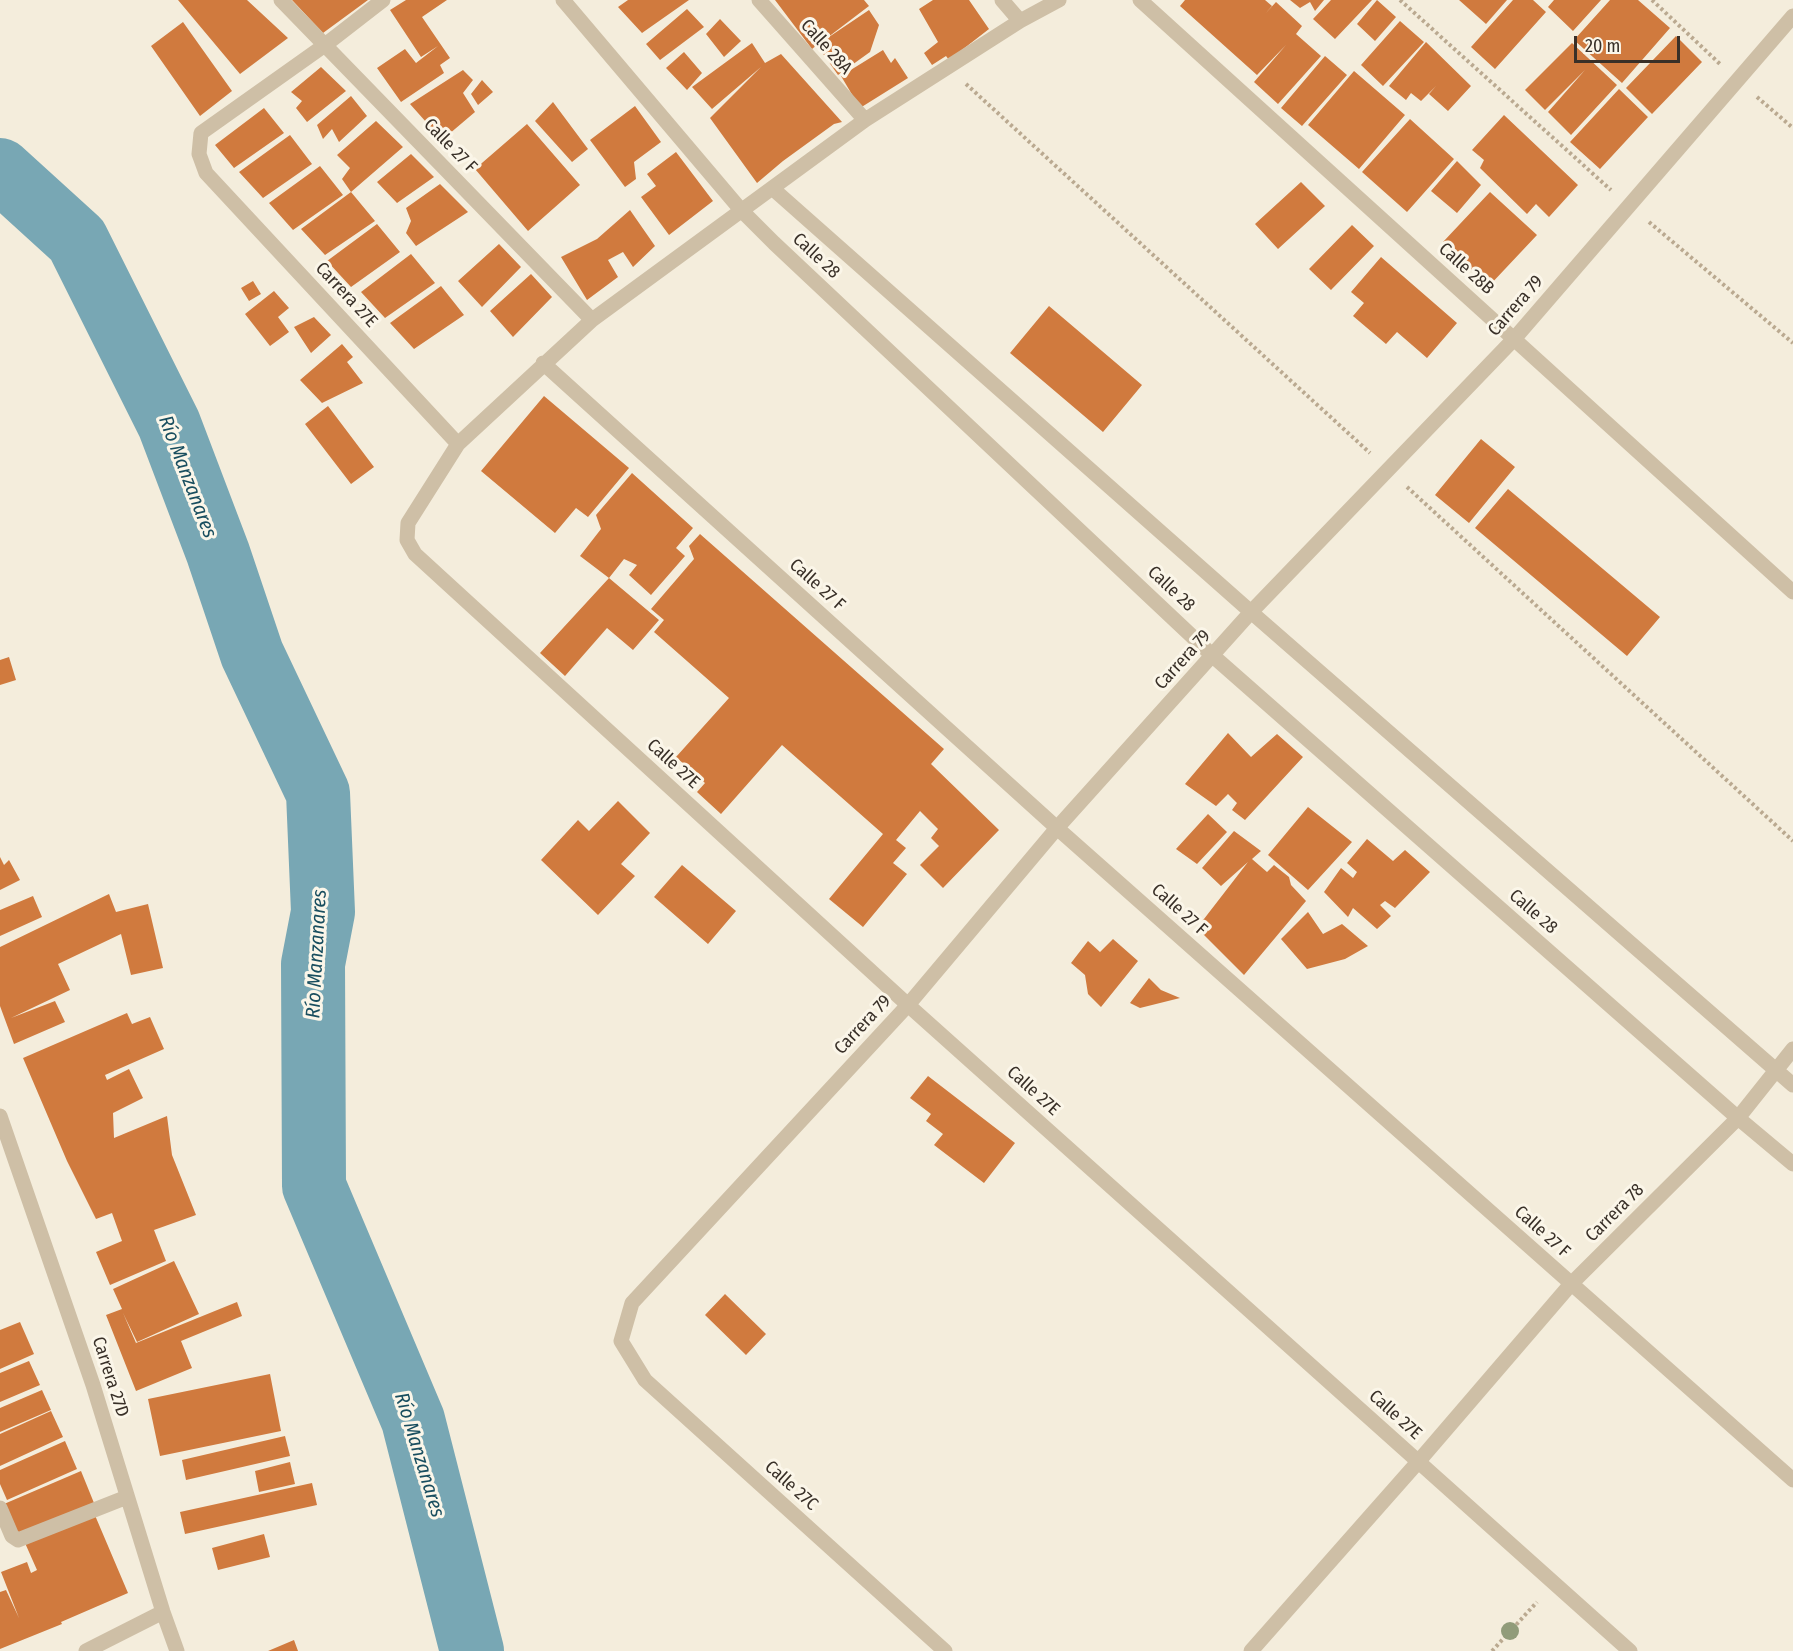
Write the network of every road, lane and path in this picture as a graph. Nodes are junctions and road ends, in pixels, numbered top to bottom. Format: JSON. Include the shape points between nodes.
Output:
{"nodes":[{"id":1,"x":281,"y":0,"type":"edge"},
{"id":2,"x":383,"y":0,"type":"edge"},
{"id":3,"x":563,"y":0,"type":"edge"},
{"id":4,"x":759,"y":0,"type":"edge"},
{"id":5,"x":1002,"y":0,"type":"edge"},
{"id":6,"x":1059,"y":0,"type":"edge"},
{"id":7,"x":1140,"y":0,"type":"edge"},
{"id":8,"x":1400,"y":0,"type":"edge"},
{"id":9,"x":1793,"y":16,"type":"edge"},
{"id":10,"x":1020,"y":21,"type":"junction"},
{"id":11,"x":325,"y":45,"type":"junction"},
{"id":12,"x":865,"y":120,"type":"junction"},
{"id":13,"x":772,"y":188,"type":"junction"},
{"id":14,"x":1629,"y":206,"type":"junction"},
{"id":15,"x":741,"y":210,"type":"junction"},
{"id":16,"x":592,"y":320,"type":"junction"},
{"id":17,"x":1514,"y":339,"type":"junction"},
{"id":18,"x":1793,"y":344,"type":"edge"},
{"id":19,"x":543,"y":363,"type":"junction"},
{"id":20,"x":458,"y":444,"type":"junction"},
{"id":21,"x":1793,"y":592,"type":"edge"},
{"id":22,"x":1251,"y":612,"type":"junction"},
{"id":23,"x":1213,"y":656,"type":"junction"},
{"id":24,"x":1057,"y":828,"type":"junction"},
{"id":25,"x":908,"y":1005,"type":"junction"},
{"id":26,"x":1793,"y":1049,"type":"edge"},
{"id":27,"x":1775,"y":1070,"type":"junction"},
{"id":28,"x":1793,"y":1085,"type":"edge"},
{"id":29,"x":0,"y":1116,"type":"edge"},
{"id":30,"x":1738,"y":1118,"type":"junction"},
{"id":31,"x":1793,"y":1164,"type":"edge"},
{"id":32,"x":1571,"y":1284,"type":"junction"},
{"id":33,"x":621,"y":1341,"type":"joint"},
{"id":34,"x":1419,"y":1462,"type":"junction"},
{"id":35,"x":1793,"y":1480,"type":"edge"},
{"id":36,"x":127,"y":1497,"type":"junction"},
{"id":37,"x":0,"y":1508,"type":"edge"},
{"id":38,"x":1554,"y":1583,"type":"junction"},
{"id":39,"x":163,"y":1612,"type":"junction"},
{"id":40,"x":86,"y":1651,"type":"edge"},
{"id":41,"x":177,"y":1651,"type":"edge"},
{"id":42,"x":945,"y":1651,"type":"edge"},
{"id":43,"x":1251,"y":1651,"type":"edge"},
{"id":44,"x":1492,"y":1651,"type":"edge"},
{"id":45,"x":1630,"y":1651,"type":"edge"}],
"edges":[{"from":1,"to":11,"type":"street","name":"Calle 27 F"},
{"from":2,"to":11,"type":"street"},
{"from":3,"to":15,"type":"street","name":"Calle 28"},
{"from":4,"to":12,"type":"street","name":"Calle 28A"},
{"from":5,"to":10,"type":"street"},
{"from":6,"to":10,"type":"street"},
{"from":7,"to":17,"type":"street","name":"Calle 28B"},
{"from":8,"to":14,"type":"path"},
{"from":9,"to":14,"type":"street","name":"Carrera 79"},
{"from":10,"to":12,"type":"street"},
{"from":11,"to":16,"type":"street","name":"Calle 27 F"},
{"from":11,"to":20,"type":"street","name":"Carrera 27E","via":[[201,133],[199,154],[206,173]]},
{"from":12,"to":13,"type":"street"},
{"from":13,"to":15,"type":"street"},
{"from":13,"to":22,"type":"street","name":"Calle 28"},
{"from":14,"to":17,"type":"street","name":"Carrera 79"},
{"from":14,"to":18,"type":"path"},
{"from":15,"to":16,"type":"street"},
{"from":15,"to":23,"type":"street","name":"Calle 28"},
{"from":16,"to":19,"type":"street"},
{"from":17,"to":21,"type":"street","name":"Calle 28B"},
{"from":17,"to":22,"type":"street","name":"Carrera 79"},
{"from":19,"to":20,"type":"street"},
{"from":19,"to":24,"type":"street","name":"Calle 27 F"},
{"from":20,"to":25,"type":"street","name":"Calle 27E","via":[[408,523],[407,540],[415,555]]},
{"from":22,"to":23,"type":"street","name":"Carrera 79"},
{"from":22,"to":27,"type":"street","name":"Calle 28"},
{"from":23,"to":24,"type":"street","name":"Carrera 79"},
{"from":23,"to":30,"type":"street","name":"Calle 28"},
{"from":24,"to":25,"type":"street","name":"Carrera 79"},
{"from":24,"to":32,"type":"street","name":"Calle 27 F"},
{"from":25,"to":33,"type":"street","name":"Carrera 79","via":[[632,1303]]},
{"from":25,"to":34,"type":"street","name":"Calle 27E"},
{"from":26,"to":27,"type":"street","name":"Carrera 78"},
{"from":27,"to":28,"type":"street","name":"Calle 28"},
{"from":27,"to":30,"type":"street","name":"Carrera 78"},
{"from":29,"to":36,"type":"street","name":"Carrera 27D"},
{"from":30,"to":31,"type":"street","name":"Calle 28"},
{"from":30,"to":32,"type":"street","name":"Carrera 78"},
{"from":32,"to":34,"type":"street","name":"Carrera 78"},
{"from":32,"to":35,"type":"street","name":"Calle 27 F"},
{"from":33,"to":42,"type":"street","name":"Calle 27C","via":[[645,1380]]},
{"from":34,"to":38,"type":"street","name":"Calle 27E"},
{"from":34,"to":43,"type":"street","name":"Carrera 78"},
{"from":36,"to":37,"type":"street","via":[[18,1540],[12,1536]]},
{"from":36,"to":39,"type":"street","name":"Carrera 27D"},
{"from":38,"to":44,"type":"path"},
{"from":38,"to":45,"type":"street","name":"Calle 27E"},
{"from":39,"to":40,"type":"street"},
{"from":39,"to":41,"type":"street","name":"Carrera 27D"}]}
